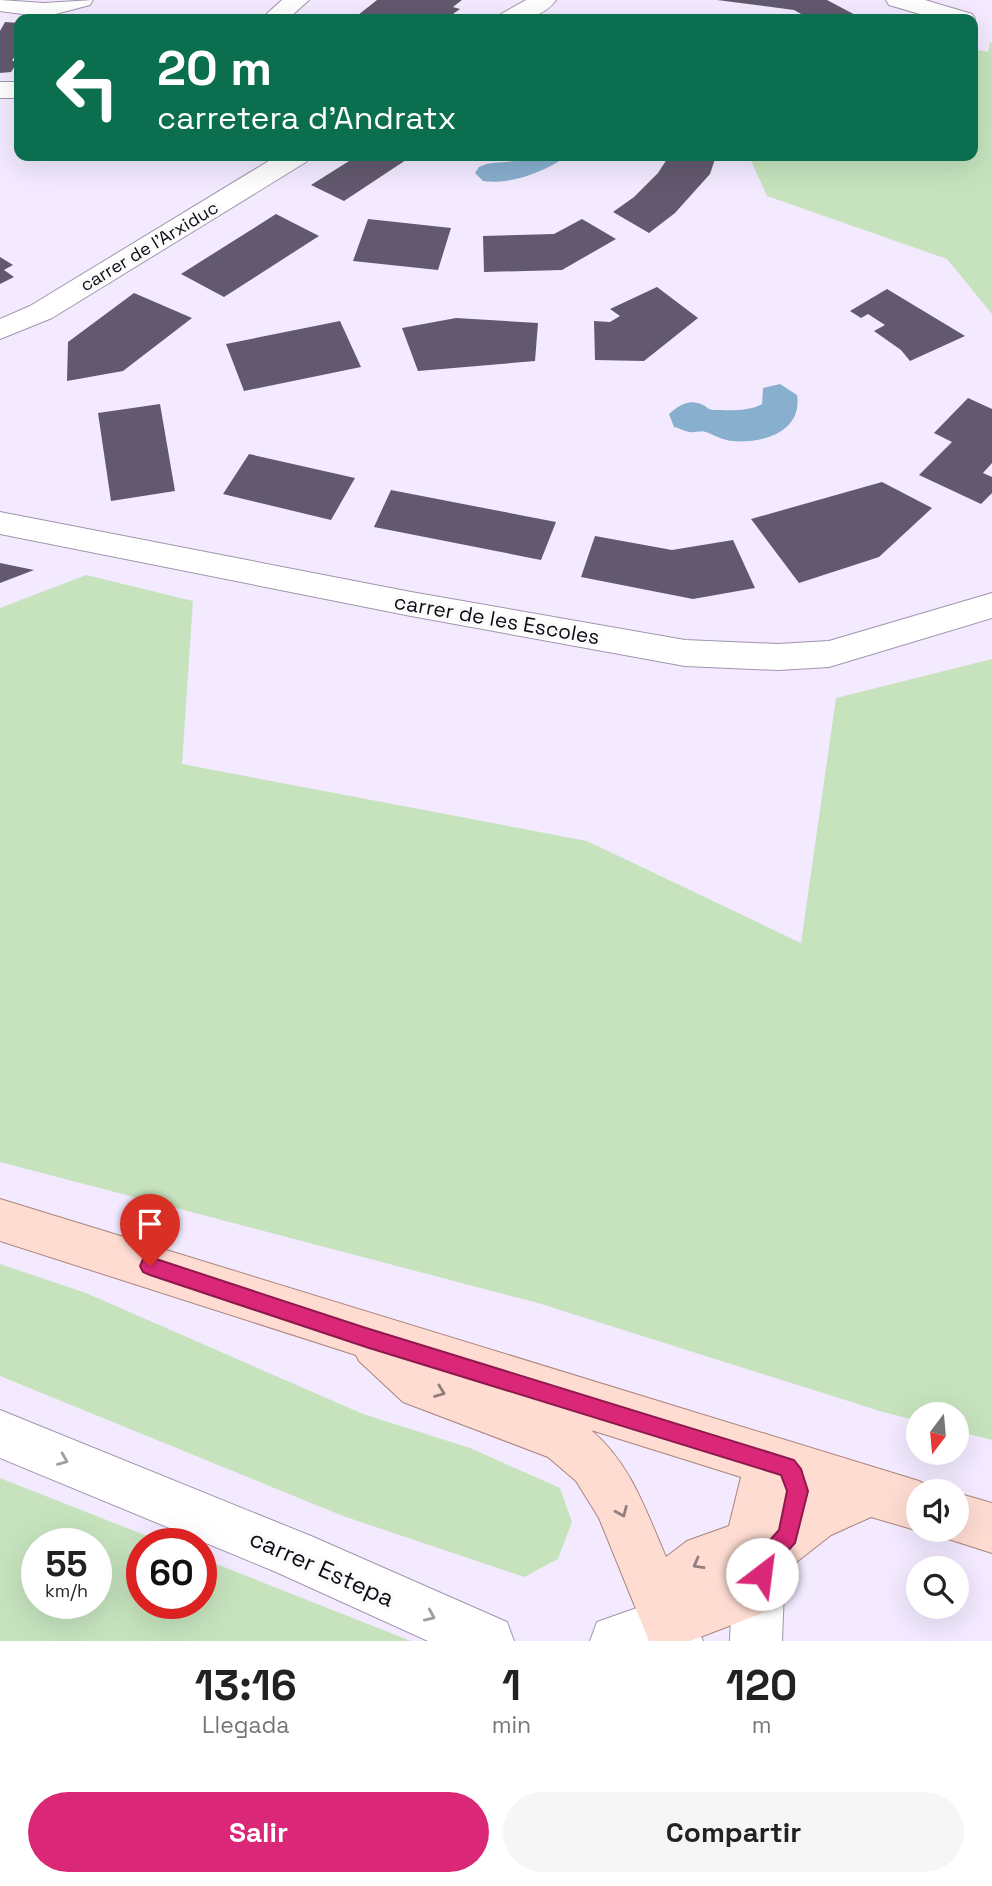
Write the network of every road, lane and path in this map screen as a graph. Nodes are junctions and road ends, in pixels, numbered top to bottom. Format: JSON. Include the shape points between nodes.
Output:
{"nodes":[{"id":1,"x":80,"y":0,"type":"edge"},
{"id":2,"x":297,"y":0,"type":"edge"},
{"id":3,"x":544,"y":0,"type":"edge"},
{"id":4,"x":898,"y":0,"type":"edge"},
{"id":5,"x":0,"y":4,"type":"edge"},
{"id":6,"x":279,"y":14,"type":"edge"},
{"id":7,"x":519,"y":14,"type":"edge"},
{"id":8,"x":948,"y":14,"type":"edge"},
{"id":9,"x":288,"y":161,"type":"edge"},
{"id":10,"x":0,"y":330,"type":"edge"},
{"id":11,"x":0,"y":523,"type":"edge"},
{"id":12,"x":992,"y":605,"type":"edge"},
{"id":13,"x":0,"y":1220,"type":"edge"},
{"id":14,"x":366,"y":1337,"type":"junction"},
{"id":15,"x":0,"y":1434,"type":"edge"},
{"id":16,"x":778,"y":1464,"type":"junction"},
{"id":17,"x":871,"y":1492,"type":"junction"},
{"id":18,"x":906,"y":1502,"type":"edge"},
{"id":19,"x":969,"y":1521,"type":"edge"},
{"id":20,"x":992,"y":1528,"type":"edge"},
{"id":21,"x":788,"y":1535,"type":"junction"},
{"id":22,"x":758,"y":1590,"type":"junction"},
{"id":23,"x":672,"y":1632,"type":"edge"},
{"id":24,"x":488,"y":1641,"type":"edge"},
{"id":25,"x":616,"y":1641,"type":"edge"},
{"id":26,"x":756,"y":1641,"type":"edge"}],
"edges":[{"from":1,"to":5,"type":"street","via":[[44,10]]},
{"from":2,"to":6,"type":"street"},
{"from":3,"to":7,"type":"street"},
{"from":4,"to":8,"type":"street"},
{"from":9,"to":10,"type":"street","name":"carrer de l'Arxiduc","via":[[41,312]]},
{"from":11,"to":12,"type":"street","name":"carrer de les Escoles","via":[[685,653],[829,654]]},
{"from":13,"to":14,"type":"main road"},
{"from":14,"to":16,"type":"main road"},
{"from":14,"to":23,"type":"main road","one_way":true,"via":[[420,1385],[564,1439],[593,1464],[617,1501]]},
{"from":15,"to":24,"type":"street","name":"carrer Estepa","one_way":true,"via":[[293,1554]]},
{"from":16,"to":17,"type":"main road"},
{"from":16,"to":21,"type":"main road","via":[[794,1476],[797,1491]]},
{"from":16,"to":23,"type":"main road","one_way":true,"via":[[746,1544],[735,1554],[705,1559],[683,1574],[672,1599]]},
{"from":17,"to":18,"type":"main road"},
{"from":17,"to":21,"type":"main road","via":[[840,1502]]},
{"from":19,"to":20,"type":"main road"},
{"from":21,"to":22,"type":"main road","via":[[766,1559]]},
{"from":22,"to":23,"type":"main road"},
{"from":22,"to":26,"type":"street"},
{"from":23,"to":25,"type":"street"}]}
